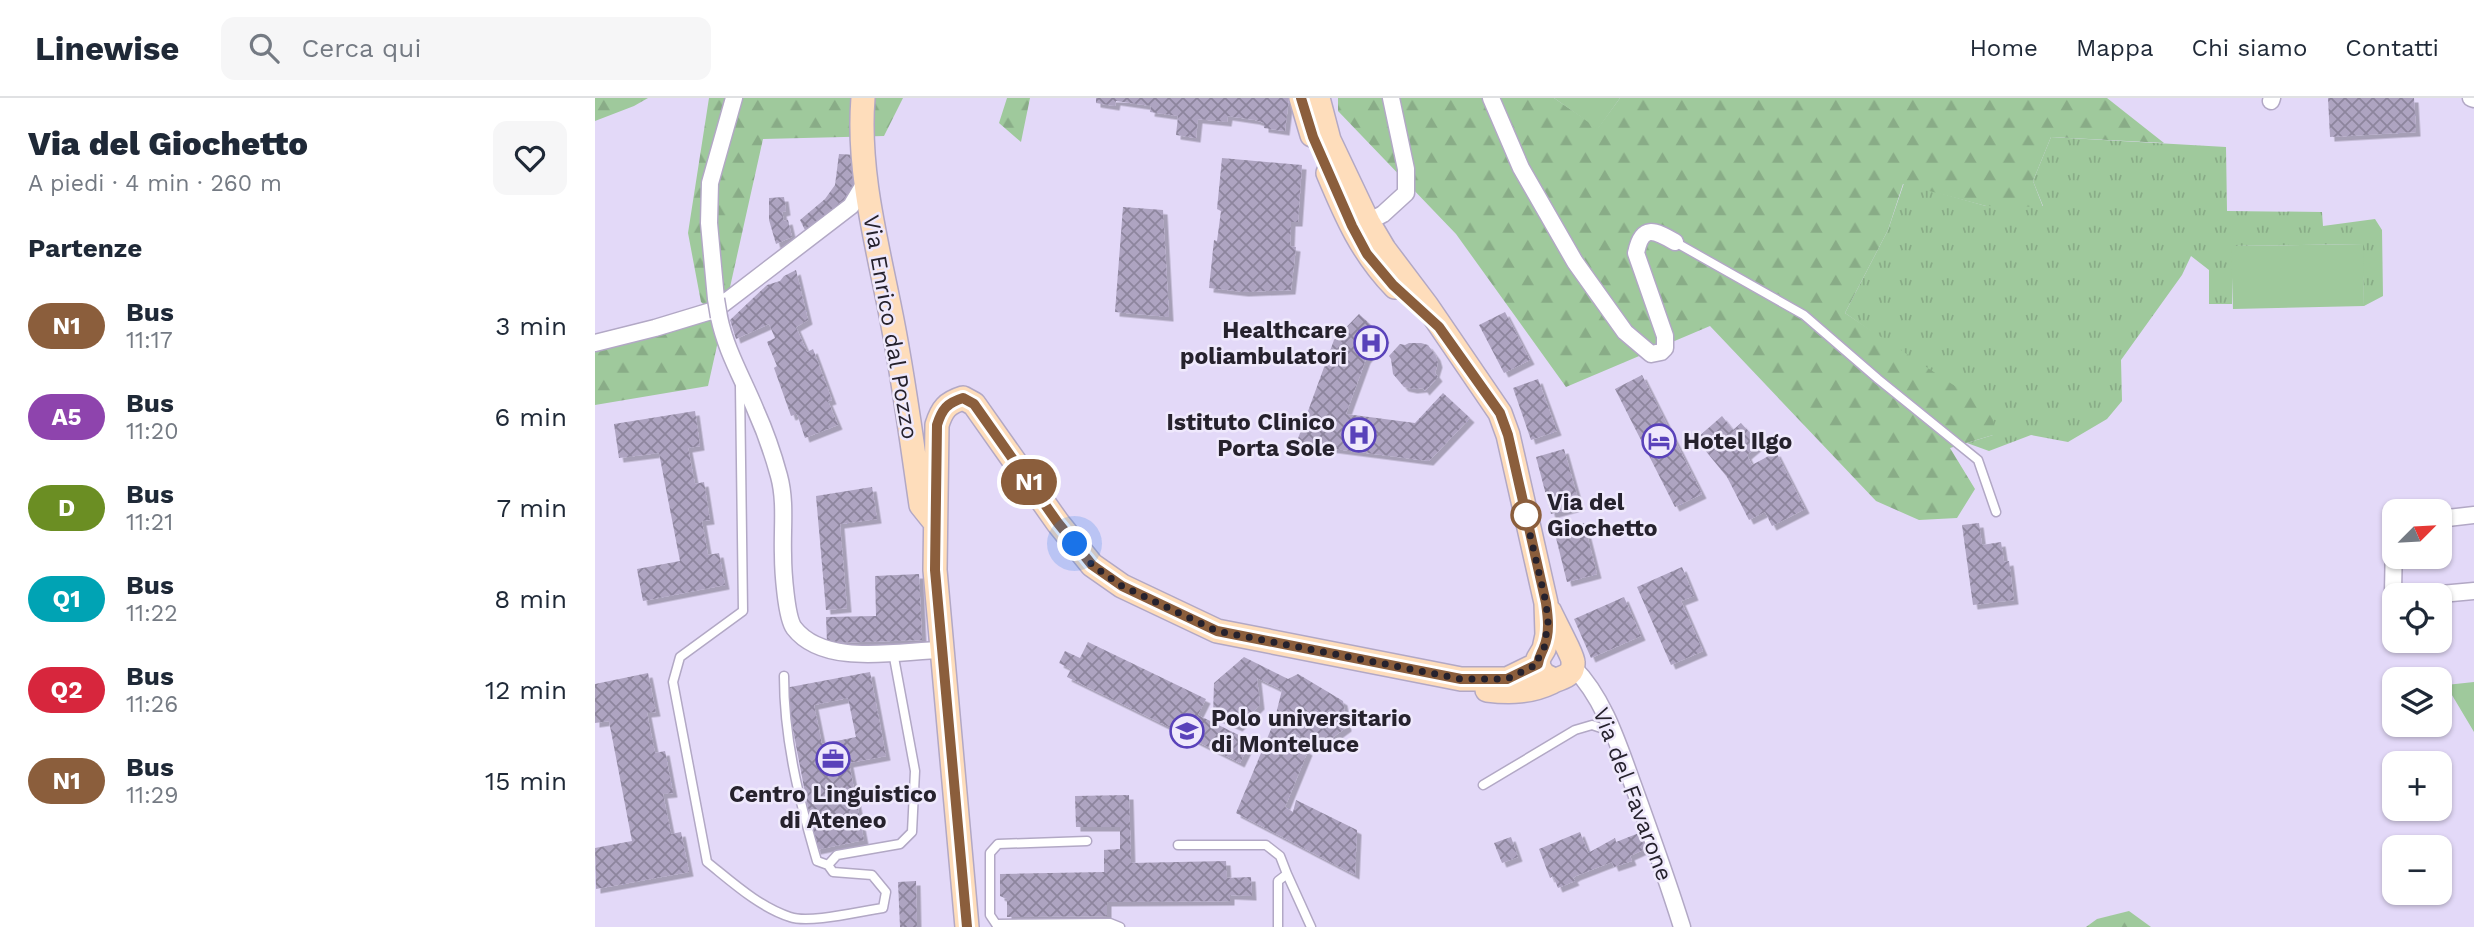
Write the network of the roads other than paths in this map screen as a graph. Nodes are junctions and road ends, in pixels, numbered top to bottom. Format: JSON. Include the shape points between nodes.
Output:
{"nodes":[{"id":1,"x":734,"y":98,"type":"edge"},
{"id":2,"x":863,"y":98,"type":"edge"},
{"id":3,"x":1301,"y":98,"type":"edge"},
{"id":4,"x":1318,"y":98,"type":"edge"},
{"id":5,"x":1391,"y":98,"type":"edge"},
{"id":6,"x":1491,"y":98,"type":"edge"},
{"id":7,"x":866,"y":181,"type":"junction"},
{"id":8,"x":1368,"y":222,"type":"junction"},
{"id":9,"x":1675,"y":242,"type":"joint"},
{"id":10,"x":717,"y":308,"type":"junction"},
{"id":11,"x":1439,"y":327,"type":"junction"},
{"id":12,"x":595,"y":343,"type":"edge"},
{"id":13,"x":740,"y":378,"type":"junction"},
{"id":14,"x":1996,"y":512,"type":"dead end"},
{"id":15,"x":2474,"y":515,"type":"edge"},
{"id":16,"x":2452,"y":518,"type":"edge"},
{"id":17,"x":935,"y":522,"type":"junction"},
{"id":18,"x":2474,"y":591,"type":"edge"},
{"id":19,"x":2452,"y":593,"type":"edge"},
{"id":20,"x":941,"y":650,"type":"junction"},
{"id":21,"x":893,"y":652,"type":"junction"},
{"id":22,"x":1555,"y":661,"type":"junction"},
{"id":23,"x":784,"y":676,"type":"dead end"},
{"id":24,"x":1613,"y":733,"type":"junction"},
{"id":25,"x":1483,"y":785,"type":"dead end"},
{"id":26,"x":1087,"y":841,"type":"dead end"},
{"id":27,"x":1178,"y":845,"type":"dead end"},
{"id":28,"x":828,"y":864,"type":"junction"},
{"id":29,"x":1287,"y":874,"type":"junction"},
{"id":30,"x":967,"y":927,"type":"edge"},
{"id":31,"x":1120,"y":927,"type":"edge"},
{"id":32,"x":1277,"y":927,"type":"edge"},
{"id":33,"x":1311,"y":927,"type":"edge"},
{"id":34,"x":1682,"y":927,"type":"edge"}],
"edges":[{"from":1,"to":10,"type":"street","via":[[710,183]]},
{"from":2,"to":7,"type":"street","name":"Via Enrico dal Pozzo","via":[[860,133]]},
{"from":3,"to":11,"type":"street","via":[[1359,242],[1393,285]]},
{"from":4,"to":8,"type":"street","via":[[1329,140]]},
{"from":5,"to":8,"type":"street","via":[[1406,169],[1406,193]]},
{"from":6,"to":9,"type":"street","via":[[1521,168],[1575,262],[1625,332],[1651,354],[1665,348],[1665,336],[1636,253],[1646,232],[1655,231]]},
{"from":7,"to":10,"type":"street","via":[[851,206]]},
{"from":7,"to":17,"type":"street","name":"Via Enrico dal Pozzo","via":[[899,353],[921,505]]},
{"from":8,"to":11,"type":"street"},
{"from":9,"to":14,"type":"lane","via":[[1804,315],[1978,460]]},
{"from":10,"to":12,"type":"street"},
{"from":10,"to":13,"type":"street"},
{"from":11,"to":22,"type":"street","via":[[1500,413],[1508,435]]},
{"from":13,"to":21,"type":"street","via":[[757,411],[779,478],[784,514],[782,552],[793,627],[834,652]]},
{"from":13,"to":28,"type":"lane","via":[[743,611],[680,657],[673,681],[675,694],[707,862],[759,902],[792,918],[883,908],[886,892],[871,875],[832,872]]},
{"from":15,"to":16,"type":"street"},
{"from":17,"to":20,"type":"street","name":"Via Enrico dal Pozzo"},
{"from":17,"to":22,"type":"street","via":[[937,425],[941,411],[963,398],[987,420],[1092,565],[1122,586],[1217,631],[1461,679],[1507,679]]},
{"from":18,"to":19,"type":"street"},
{"from":20,"to":21,"type":"street"},
{"from":20,"to":30,"type":"street","name":"Via Enrico dal Pozzo"},
{"from":21,"to":28,"type":"lane","via":[[915,771],[912,832],[900,844],[838,855]]},
{"from":22,"to":24,"type":"street","name":"Via del Favarone","via":[[1587,681]]},
{"from":23,"to":28,"type":"lane","via":[[784,706],[797,785],[817,861]]},
{"from":24,"to":25,"type":"lane","via":[[1592,724],[1575,730]]},
{"from":24,"to":34,"type":"street","name":"Via del Favarone"},
{"from":26,"to":31,"type":"lane","via":[[997,844],[990,853],[990,915],[996,924],[1110,923]]},
{"from":27,"to":29,"type":"lane","via":[[1266,845],[1280,856]]},
{"from":29,"to":32,"type":"lane","via":[[1277,881]]},
{"from":29,"to":33,"type":"lane"}]}
